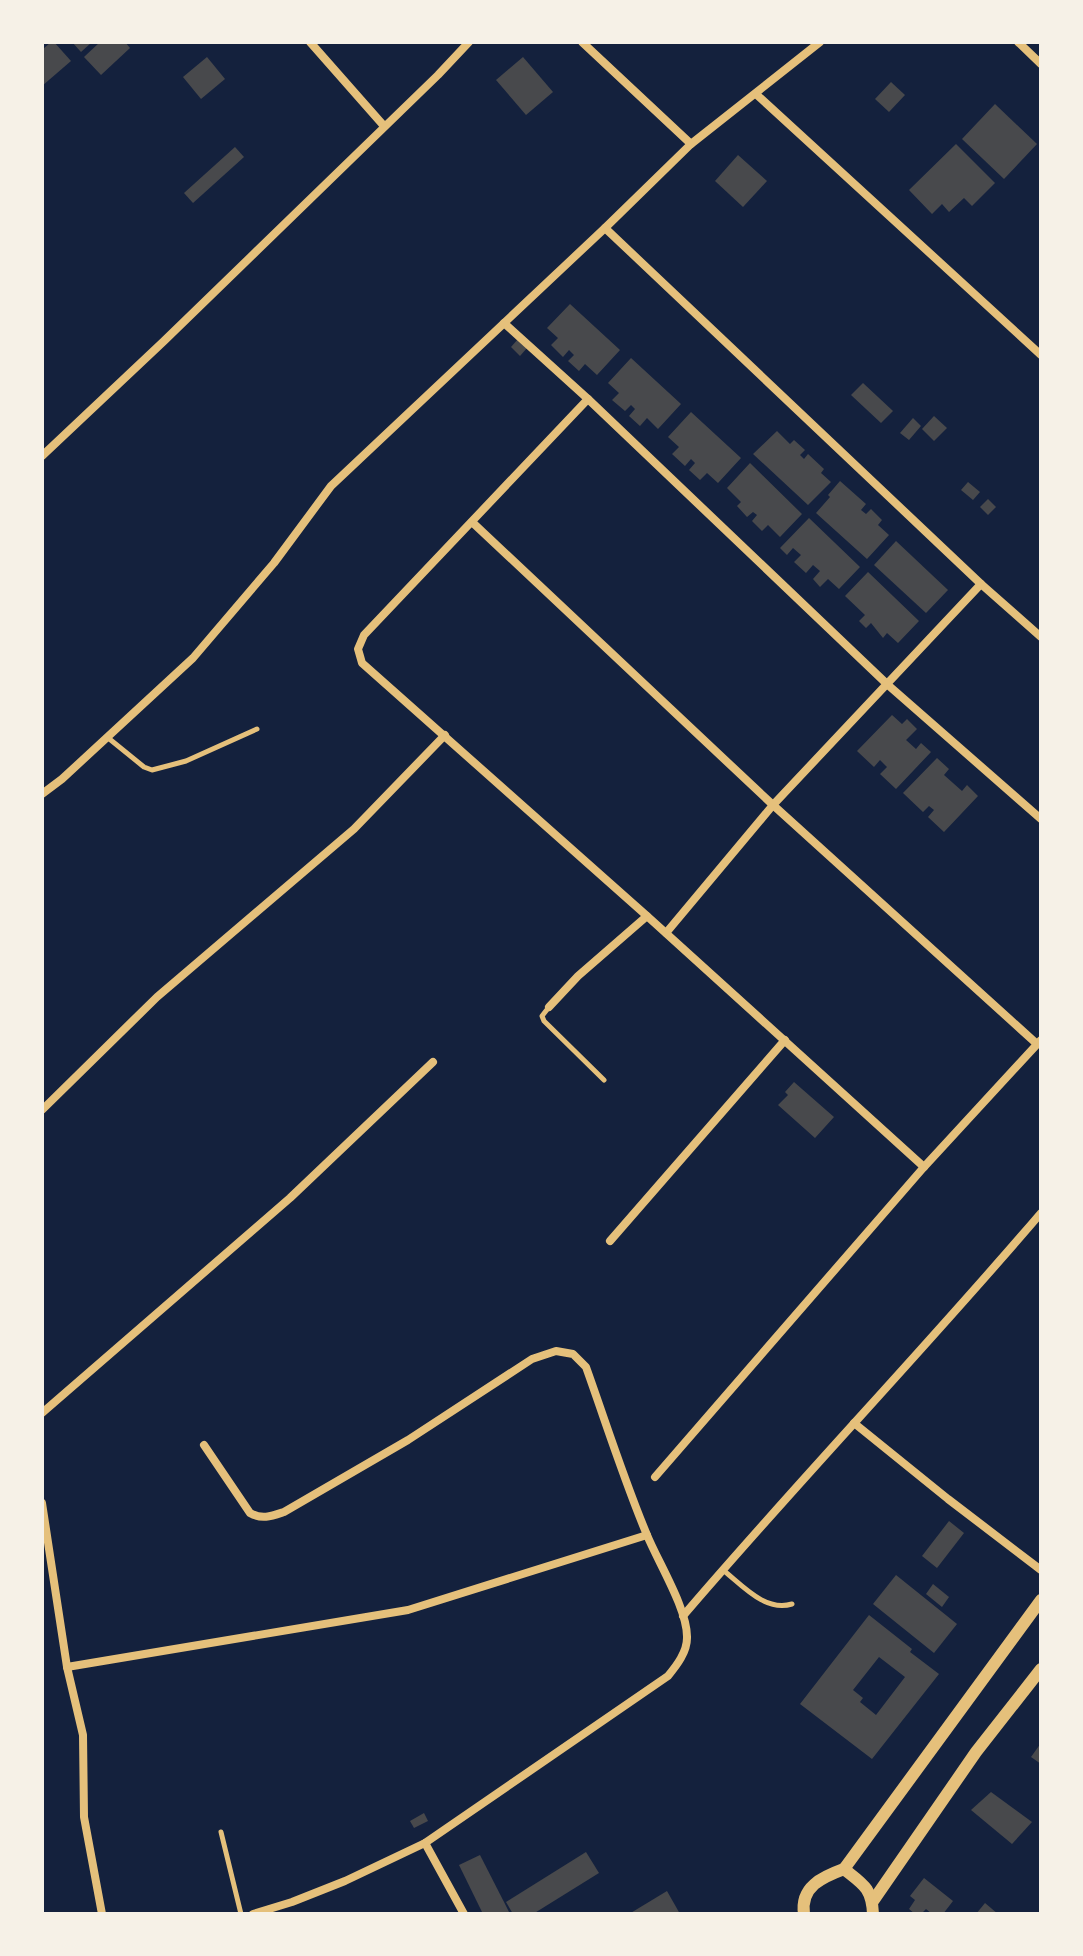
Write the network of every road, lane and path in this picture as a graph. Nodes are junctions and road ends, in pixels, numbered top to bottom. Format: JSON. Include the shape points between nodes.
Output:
{"nodes":[{"id":1,"x":310,"y":42,"type":"edge"},
{"id":2,"x":469,"y":42,"type":"edge"},
{"id":3,"x":582,"y":42,"type":"edge"},
{"id":4,"x":820,"y":42,"type":"edge"},
{"id":5,"x":1018,"y":42,"type":"edge"},
{"id":6,"x":1041,"y":64,"type":"edge"},
{"id":7,"x":756,"y":94,"type":"junction"},
{"id":8,"x":384,"y":126,"type":"junction"},
{"id":9,"x":691,"y":144,"type":"junction"},
{"id":10,"x":605,"y":228,"type":"junction"},
{"id":11,"x":504,"y":323,"type":"junction"},
{"id":12,"x":1041,"y":355,"type":"edge"},
{"id":13,"x":588,"y":399,"type":"junction"},
{"id":14,"x":42,"y":456,"type":"edge"},
{"id":15,"x":472,"y":522,"type":"junction"},
{"id":16,"x":981,"y":584,"type":"junction"},
{"id":17,"x":1041,"y":637,"type":"edge"},
{"id":18,"x":888,"y":685,"type":"junction"},
{"id":19,"x":257,"y":729,"type":"dead end"},
{"id":20,"x":445,"y":735,"type":"junction"},
{"id":21,"x":107,"y":737,"type":"junction"},
{"id":22,"x":42,"y":794,"type":"edge"},
{"id":23,"x":773,"y":805,"type":"junction"},
{"id":24,"x":1041,"y":819,"type":"edge"},
{"id":25,"x":647,"y":916,"type":"junction"},
{"id":26,"x":666,"y":933,"type":"junction"},
{"id":27,"x":549,"y":1007,"type":"joint"},
{"id":28,"x":785,"y":1040,"type":"junction"},
{"id":29,"x":1039,"y":1042,"type":"edge"},
{"id":30,"x":433,"y":1062,"type":"dead end"},
{"id":31,"x":604,"y":1080,"type":"dead end"},
{"id":32,"x":42,"y":1110,"type":"edge"},
{"id":33,"x":924,"y":1167,"type":"junction"},
{"id":34,"x":1041,"y":1213,"type":"edge"},
{"id":35,"x":610,"y":1241,"type":"dead end"},
{"id":36,"x":42,"y":1413,"type":"edge"},
{"id":37,"x":854,"y":1423,"type":"junction"},
{"id":38,"x":204,"y":1445,"type":"dead end"},
{"id":39,"x":655,"y":1477,"type":"dead end"},
{"id":40,"x":42,"y":1503,"type":"edge"},
{"id":41,"x":647,"y":1535,"type":"junction"},
{"id":42,"x":723,"y":1569,"type":"junction"},
{"id":43,"x":1041,"y":1570,"type":"edge"},
{"id":44,"x":1041,"y":1600,"type":"edge"},
{"id":45,"x":792,"y":1604,"type":"dead end"},
{"id":46,"x":683,"y":1616,"type":"junction"},
{"id":47,"x":67,"y":1667,"type":"junction"},
{"id":48,"x":1041,"y":1669,"type":"edge"},
{"id":49,"x":221,"y":1832,"type":"dead end"},
{"id":50,"x":425,"y":1843,"type":"junction"},
{"id":51,"x":844,"y":1869,"type":"junction"},
{"id":52,"x":873,"y":1907,"type":"edge"},
{"id":53,"x":102,"y":1914,"type":"edge"},
{"id":54,"x":241,"y":1914,"type":"edge"},
{"id":55,"x":253,"y":1914,"type":"edge"},
{"id":56,"x":464,"y":1914,"type":"edge"},
{"id":57,"x":804,"y":1914,"type":"edge"}],
"edges":[{"from":1,"to":8,"type":"street"},
{"from":2,"to":8,"type":"street"},
{"from":3,"to":9,"type":"street"},
{"from":4,"to":7,"type":"street"},
{"from":5,"to":6,"type":"street"},
{"from":7,"to":9,"type":"street"},
{"from":7,"to":12,"type":"street"},
{"from":8,"to":14,"type":"street"},
{"from":9,"to":10,"type":"street"},
{"from":10,"to":11,"type":"street"},
{"from":10,"to":16,"type":"street"},
{"from":11,"to":13,"type":"street"},
{"from":11,"to":21,"type":"street","via":[[331,486],[193,658]]},
{"from":13,"to":15,"type":"street"},
{"from":13,"to":18,"type":"street"},
{"from":15,"to":20,"type":"street","via":[[364,635],[358,649],[362,663]]},
{"from":15,"to":23,"type":"street"},
{"from":16,"to":17,"type":"street"},
{"from":16,"to":18,"type":"street"},
{"from":18,"to":23,"type":"street"},
{"from":18,"to":24,"type":"street"},
{"from":19,"to":21,"type":"lane","via":[[152,770]]},
{"from":20,"to":25,"type":"street"},
{"from":20,"to":32,"type":"street","via":[[345,838],[157,997]]},
{"from":21,"to":22,"type":"street"},
{"from":23,"to":26,"type":"street"},
{"from":23,"to":29,"type":"street"},
{"from":25,"to":26,"type":"street"},
{"from":25,"to":27,"type":"street"},
{"from":26,"to":28,"type":"street"},
{"from":27,"to":31,"type":"lane","via":[[544,1021]]},
{"from":28,"to":33,"type":"street"},
{"from":28,"to":35,"type":"street"},
{"from":29,"to":33,"type":"street"},
{"from":30,"to":36,"type":"street","via":[[290,1198]]},
{"from":33,"to":39,"type":"street"},
{"from":34,"to":37,"type":"street"},
{"from":37,"to":42,"type":"street"},
{"from":37,"to":43,"type":"street"},
{"from":38,"to":41,"type":"street","via":[[250,1513],[271,1516],[408,1440],[532,1359],[556,1351],[573,1354],[586,1367]]},
{"from":40,"to":47,"type":"street"},
{"from":41,"to":46,"type":"street"},
{"from":41,"to":47,"type":"street","via":[[408,1610]]},
{"from":42,"to":45,"type":"lane","via":[[768,1605]]},
{"from":42,"to":46,"type":"street"},
{"from":44,"to":51,"type":"main road"},
{"from":46,"to":50,"type":"street","via":[[686,1646],[668,1676]]},
{"from":47,"to":53,"type":"street","via":[[83,1735],[84,1817]]},
{"from":48,"to":52,"type":"main road","via":[[976,1752]]},
{"from":49,"to":54,"type":"lane"},
{"from":50,"to":55,"type":"street","via":[[345,1881]]},
{"from":50,"to":56,"type":"street"},
{"from":51,"to":52,"type":"main road","via":[[869,1891]]},
{"from":51,"to":57,"type":"main road","via":[[815,1882],[806,1894]]}]}
